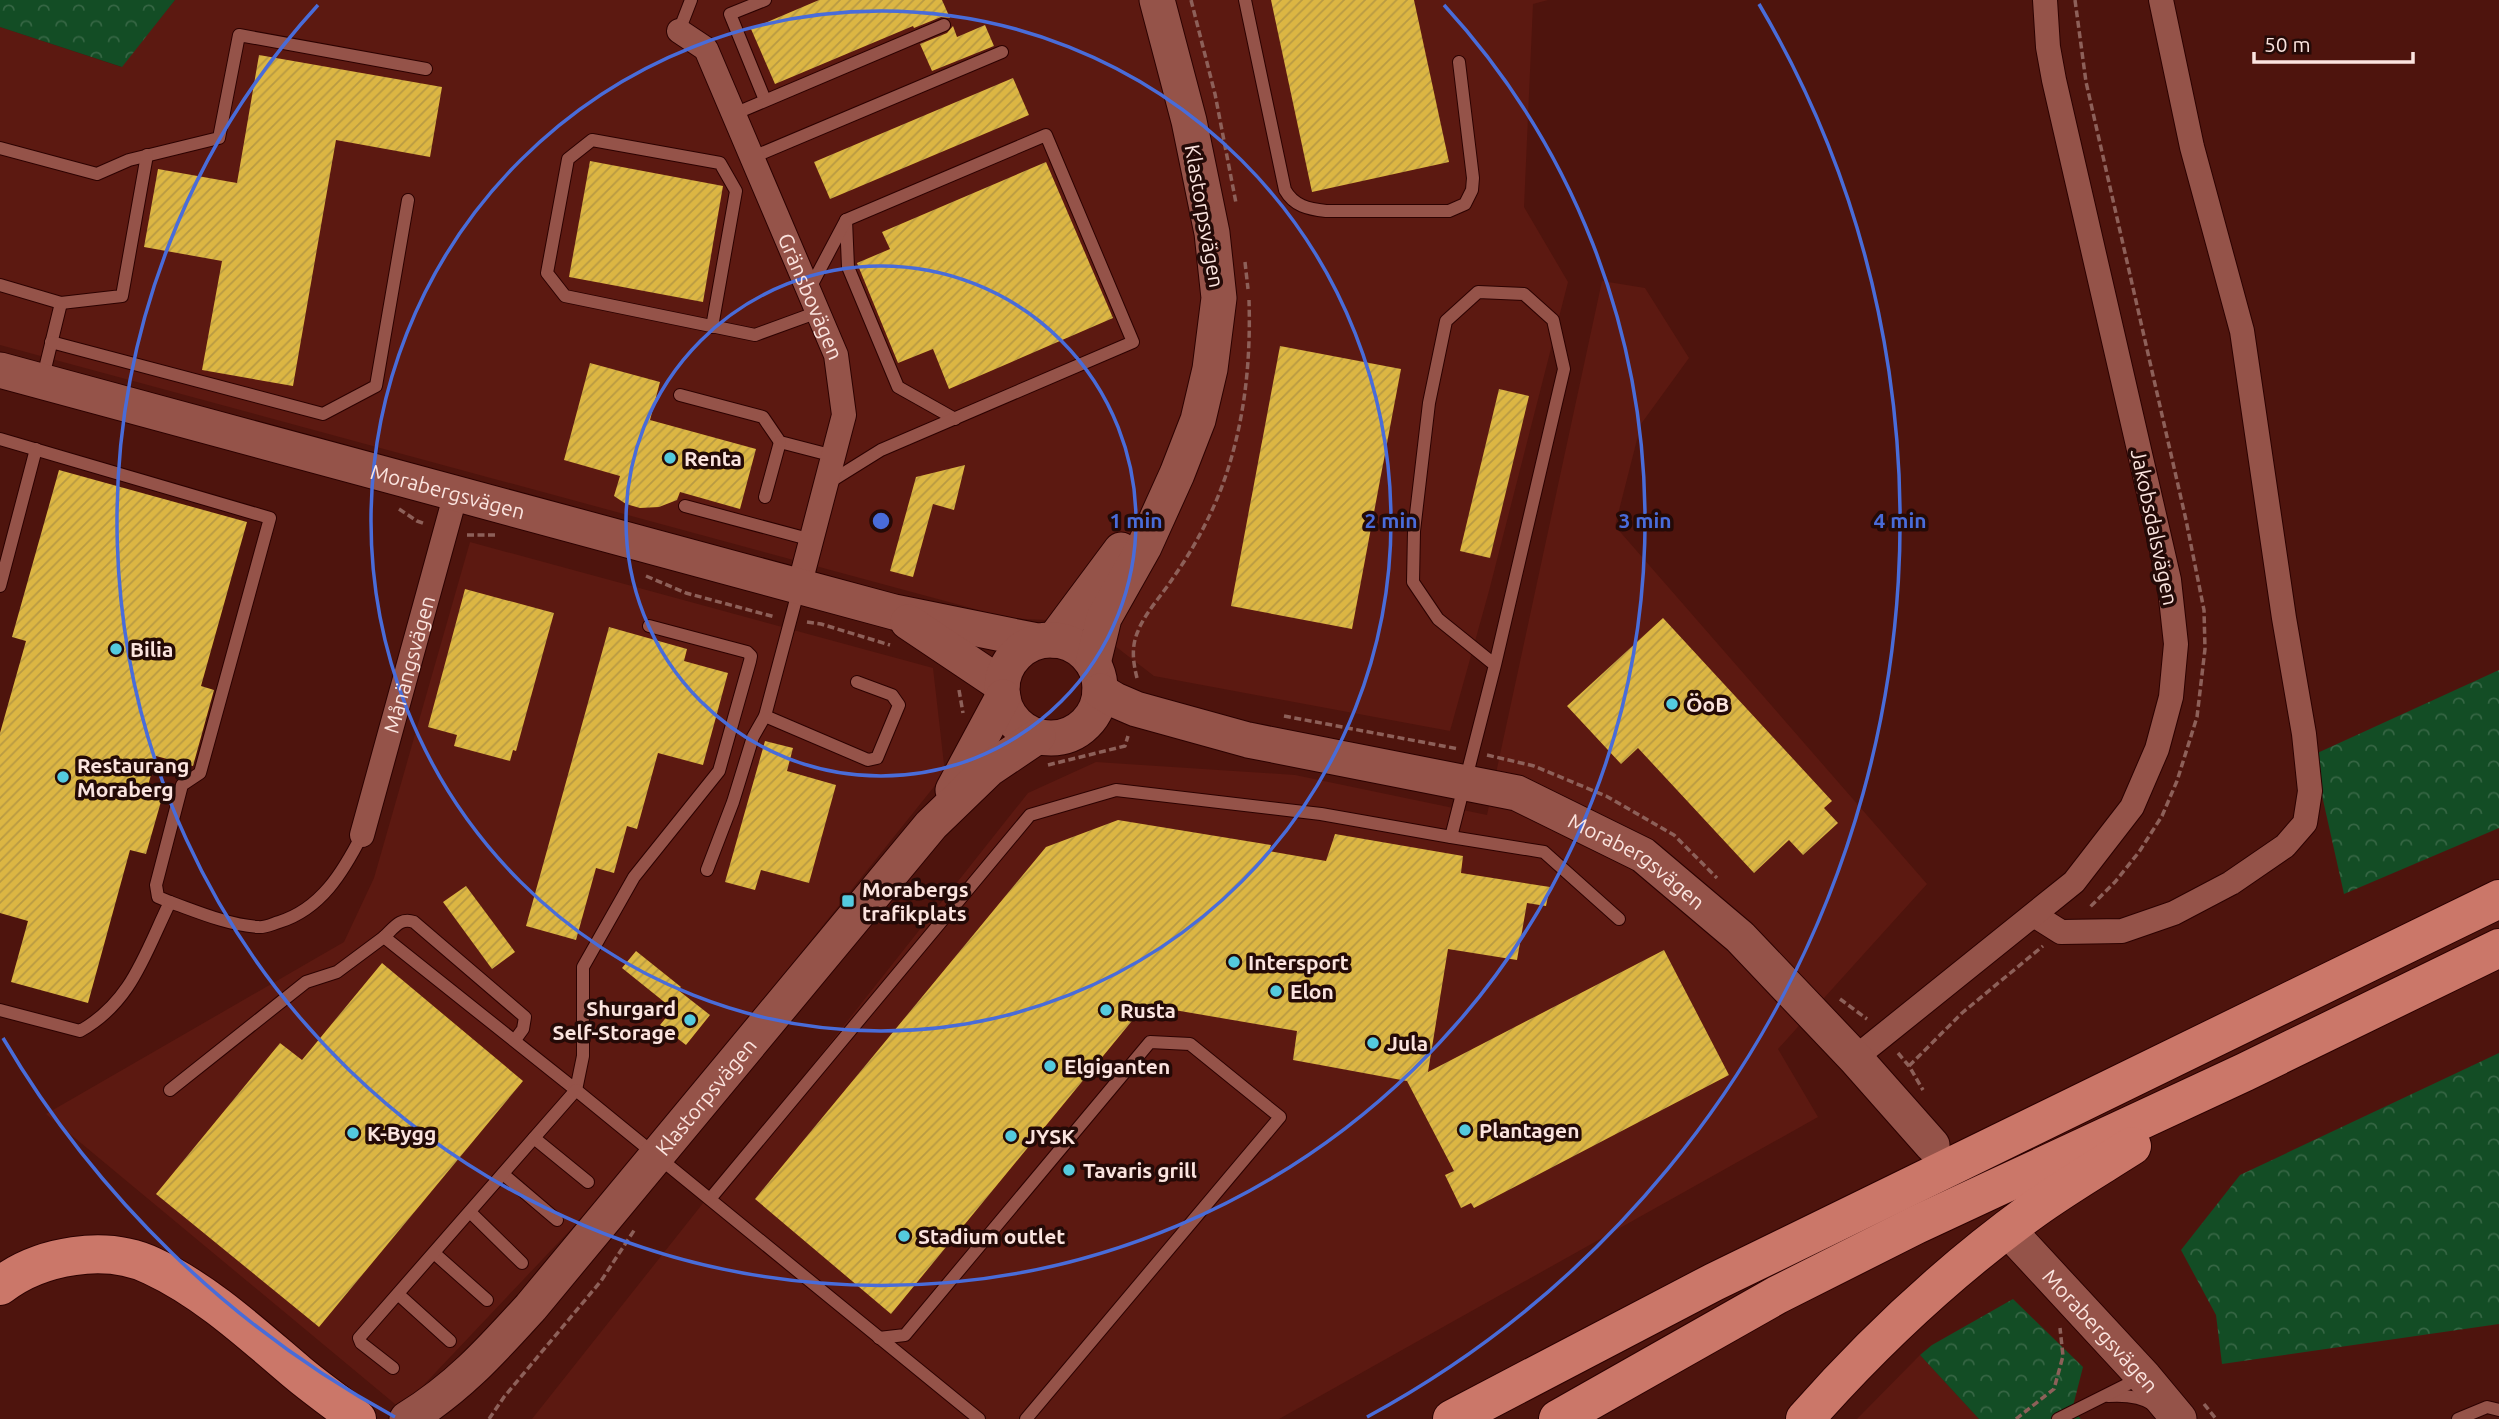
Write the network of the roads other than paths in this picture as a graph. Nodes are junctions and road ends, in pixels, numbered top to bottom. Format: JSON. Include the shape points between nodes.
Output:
{"nodes":[{"id":1,"x":691,"y":0,"type":"edge"},
{"id":2,"x":765,"y":0,"type":"edge"},
{"id":3,"x":1157,"y":0,"type":"edge"},
{"id":4,"x":1245,"y":0,"type":"edge"},
{"id":5,"x":2045,"y":0,"type":"edge"},
{"id":6,"x":2161,"y":0,"type":"edge"},
{"id":7,"x":944,"y":25,"type":"dead end"},
{"id":8,"x":679,"y":32,"type":"joint"},
{"id":9,"x":1002,"y":52,"type":"dead end"},
{"id":10,"x":1459,"y":62,"type":"dead end"},
{"id":11,"x":426,"y":69,"type":"dead end"},
{"id":12,"x":765,"y":100,"type":"junction"},
{"id":13,"x":734,"y":114,"type":"junction"},
{"id":14,"x":0,"y":148,"type":"edge"},
{"id":15,"x":147,"y":155,"type":"junction"},
{"id":16,"x":752,"y":158,"type":"junction"},
{"id":17,"x":408,"y":200,"type":"dead end"},
{"id":18,"x":846,"y":219,"type":"junction"},
{"id":19,"x":0,"y":285,"type":"edge"},
{"id":20,"x":813,"y":301,"type":"junction"},
{"id":21,"x":61,"y":303,"type":"junction"},
{"id":22,"x":712,"y":327,"type":"junction"},
{"id":23,"x":51,"y":342,"type":"junction"},
{"id":24,"x":0,"y":370,"type":"edge"},
{"id":25,"x":41,"y":381,"type":"junction"},
{"id":26,"x":680,"y":396,"type":"dead end"},
{"id":27,"x":955,"y":419,"type":"junction"},
{"id":28,"x":0,"y":439,"type":"edge"},
{"id":29,"x":780,"y":442,"type":"junction"},
{"id":30,"x":36,"y":449,"type":"junction"},
{"id":31,"x":834,"y":456,"type":"junction"},
{"id":32,"x":1177,"y":474,"type":"junction"},
{"id":33,"x":826,"y":484,"type":"junction"},
{"id":34,"x":456,"y":493,"type":"junction"},
{"id":35,"x":765,"y":497,"type":"dead end"},
{"id":36,"x":685,"y":506,"type":"dead end"},
{"id":37,"x":811,"y":540,"type":"junction"},
{"id":38,"x":0,"y":586,"type":"edge"},
{"id":39,"x":799,"y":587,"type":"junction"},
{"id":40,"x":894,"y":612,"type":"junction"},
{"id":41,"x":649,"y":626,"type":"dead end"},
{"id":42,"x":1045,"y":640,"type":"junction"},
{"id":43,"x":1495,"y":665,"type":"junction"},
{"id":44,"x":1097,"y":677,"type":"junction"},
{"id":45,"x":857,"y":682,"type":"dead end"},
{"id":46,"x":1002,"y":691,"type":"junction"},
{"id":47,"x":765,"y":716,"type":"junction"},
{"id":48,"x":1074,"y":732,"type":"junction"},
{"id":49,"x":1248,"y":740,"type":"junction"},
{"id":50,"x":1040,"y":751,"type":"junction"},
{"id":51,"x":1464,"y":782,"type":"junction"},
{"id":52,"x":931,"y":825,"type":"junction"},
{"id":53,"x":362,"y":835,"type":"joint"},
{"id":54,"x":1451,"y":837,"type":"junction"},
{"id":55,"x":707,"y":870,"type":"dead end"},
{"id":56,"x":2499,"y":899,"type":"edge"},
{"id":57,"x":170,"y":902,"type":"junction"},
{"id":58,"x":2034,"y":915,"type":"junction"},
{"id":59,"x":1619,"y":919,"type":"dead end"},
{"id":60,"x":384,"y":937,"type":"junction"},
{"id":61,"x":2499,"y":948,"type":"edge"},
{"id":62,"x":0,"y":1010,"type":"edge"},
{"id":63,"x":515,"y":1040,"type":"junction"},
{"id":64,"x":1855,"y":1058,"type":"junction"},
{"id":65,"x":2245,"y":1072,"type":"junction"},
{"id":66,"x":170,"y":1090,"type":"dead end"},
{"id":67,"x":576,"y":1090,"type":"junction"},
{"id":68,"x":534,"y":1138,"type":"junction"},
{"id":69,"x":1932,"y":1146,"type":"dead end"},
{"id":70,"x":656,"y":1156,"type":"junction"},
{"id":71,"x":503,"y":1174,"type":"junction"},
{"id":72,"x":588,"y":1182,"type":"dead end"},
{"id":73,"x":710,"y":1199,"type":"junction"},
{"id":74,"x":470,"y":1212,"type":"junction"},
{"id":75,"x":557,"y":1220,"type":"dead end"},
{"id":76,"x":2021,"y":1243,"type":"dead end"},
{"id":77,"x":435,"y":1253,"type":"junction"},
{"id":78,"x":522,"y":1263,"type":"dead end"},
{"id":79,"x":1714,"y":1282,"type":"junction"},
{"id":80,"x":0,"y":1286,"type":"edge"},
{"id":81,"x":398,"y":1294,"type":"junction"},
{"id":82,"x":487,"y":1300,"type":"dead end"},
{"id":83,"x":879,"y":1338,"type":"junction"},
{"id":84,"x":450,"y":1341,"type":"dead end"},
{"id":85,"x":477,"y":1367,"type":"junction"},
{"id":86,"x":393,"y":1368,"type":"dead end"},
{"id":87,"x":2144,"y":1377,"type":"junction"},
{"id":88,"x":2100,"y":1397,"type":"junction"},
{"id":89,"x":2499,"y":1410,"type":"edge"},
{"id":90,"x":357,"y":1419,"type":"edge"},
{"id":91,"x":407,"y":1419,"type":"edge"},
{"id":92,"x":452,"y":1419,"type":"edge"},
{"id":93,"x":979,"y":1419,"type":"edge"},
{"id":94,"x":1026,"y":1419,"type":"edge"},
{"id":95,"x":1451,"y":1419,"type":"edge"},
{"id":96,"x":1485,"y":1419,"type":"edge"},
{"id":97,"x":1558,"y":1419,"type":"edge"},
{"id":98,"x":1805,"y":1419,"type":"edge"},
{"id":99,"x":2058,"y":1419,"type":"edge"},
{"id":100,"x":2177,"y":1419,"type":"edge"},
{"id":101,"x":2458,"y":1419,"type":"edge"}],
"edges":[{"from":1,"to":8,"type":"lane"},
{"from":2,"to":12,"type":"lane","via":[[730,15]]},
{"from":3,"to":32,"type":"street","name":"Klastorpsvägen","via":[[1189,121],[1212,233],[1219,298],[1198,420]]},
{"from":4,"to":10,"type":"lane","via":[[1285,190],[1310,209],[1449,211],[1465,204],[1473,178]]},
{"from":5,"to":58,"type":"street","name":"Jakobsdalsvägen","via":[[2054,80],[2169,580],[2176,644],[2164,725],[2132,807],[2074,882]]},
{"from":6,"to":58,"type":"street","via":[[2192,148],[2242,331],[2310,791],[2305,823],[2285,846],[2231,883],[2174,913],[2122,931],[2061,932]]},
{"from":7,"to":12,"type":"lane"},
{"from":8,"to":13,"type":"street","name":"Gränsbovägen","via":[[706,48]]},
{"from":9,"to":16,"type":"lane"},
{"from":11,"to":15,"type":"lane","via":[[239,35],[219,138]]},
{"from":12,"to":13,"type":"lane"},
{"from":13,"to":16,"type":"street","name":"Gränsbovägen"},
{"from":14,"to":15,"type":"lane","via":[[97,174]]},
{"from":15,"to":21,"type":"lane","via":[[121,296]]},
{"from":16,"to":20,"type":"street","name":"Gränsbovägen"},
{"from":17,"to":23,"type":"lane","via":[[376,386],[323,414]]},
{"from":18,"to":20,"type":"lane"},
{"from":18,"to":27,"type":"lane","via":[[848,267],[898,387]]},
{"from":18,"to":27,"type":"lane","via":[[1045,135],[1133,342]]},
{"from":19,"to":21,"type":"lane"},
{"from":20,"to":22,"type":"lane","via":[[755,335]]},
{"from":20,"to":31,"type":"street","name":"Gränsbovägen","via":[[836,355],[844,415]]},
{"from":21,"to":23,"type":"lane"},
{"from":22,"to":22,"type":"lane","via":[[565,296],[547,273],[568,159],[592,140],[720,163],[736,191]]},
{"from":23,"to":25,"type":"lane"},
{"from":24,"to":25,"type":"street","name":"Morabergsvägen"},
{"from":25,"to":34,"type":"street","name":"Morabergsvägen"},
{"from":26,"to":29,"type":"lane","via":[[763,417]]},
{"from":27,"to":33,"type":"lane","via":[[881,450]]},
{"from":28,"to":30,"type":"lane"},
{"from":29,"to":31,"type":"lane"},
{"from":29,"to":35,"type":"lane"},
{"from":30,"to":38,"type":"lane"},
{"from":30,"to":57,"type":"lane","via":[[270,517],[200,773],[183,785],[156,886],[158,897]]},
{"from":31,"to":33,"type":"street","name":"Gränsbovägen"},
{"from":32,"to":42,"type":"street","name":"Klastorpsvägen"},
{"from":32,"to":44,"type":"street","name":"Klastorpsvägen","via":[[1144,547],[1104,618]]},
{"from":33,"to":37,"type":"street","name":"Gränsbovägen"},
{"from":34,"to":39,"type":"street","name":"Morabergsvägen"},
{"from":34,"to":53,"type":"street","name":"Månängsvägen"},
{"from":36,"to":37,"type":"lane"},
{"from":37,"to":39,"type":"street","name":"Gränsbovägen"},
{"from":39,"to":40,"type":"street","name":"Morabergsvägen"},
{"from":39,"to":47,"type":"lane"},
{"from":40,"to":42,"type":"street","name":"Morabergsvägen"},
{"from":40,"to":46,"type":"street","name":"Morabergsvägen"},
{"from":41,"to":67,"type":"lane","via":[[751,656],[719,771],[634,877],[583,967],[583,1056]]},
{"from":42,"to":44,"type":"street","via":[[1070,643],[1084,652]]},
{"from":42,"to":46,"type":"street","via":[[1022,649],[1010,661]]},
{"from":43,"to":43,"type":"lane","via":[[1564,369],[1553,320],[1524,294],[1478,292],[1446,321],[1429,402],[1414,531],[1413,582],[1438,619]]},
{"from":43,"to":51,"type":"lane"},
{"from":44,"to":48,"type":"street","via":[[1094,713]]},
{"from":44,"to":49,"type":"street","name":"Morabergsvägen","via":[[1115,700],[1136,709]]},
{"from":45,"to":47,"type":"lane","via":[[892,695],[899,705],[877,758],[868,760]]},
{"from":46,"to":50,"type":"street","via":[[1007,710]]},
{"from":46,"to":52,"type":"street","name":"Klastorpsvägen","via":[[967,767]]},
{"from":47,"to":55,"type":"lane"},
{"from":48,"to":49,"type":"street","name":"Morabergsvägen","via":[[1131,727]]},
{"from":48,"to":50,"type":"street","via":[[1056,737]]},
{"from":49,"to":51,"type":"street","name":"Morabergsvägen"},
{"from":50,"to":52,"type":"street","name":"Klastorpsvägen","via":[[989,769]]},
{"from":51,"to":54,"type":"lane"},
{"from":51,"to":64,"type":"street","name":"Morabergsvägen","via":[[1517,793],[1643,855],[1740,936]]},
{"from":52,"to":70,"type":"street","name":"Klastorpsvägen"},
{"from":53,"to":57,"type":"lane","via":[[347,865],[321,898],[288,919],[261,928]]},
{"from":54,"to":59,"type":"lane","via":[[1544,852]]},
{"from":54,"to":73,"type":"lane","via":[[1321,814],[1116,790],[1030,815]]},
{"from":56,"to":79,"type":"highway"},
{"from":57,"to":62,"type":"lane","via":[[126,992],[92,1024],[80,1031]]},
{"from":58,"to":64,"type":"street","name":"Jakobsdalsvägen"},
{"from":60,"to":63,"type":"lane"},
{"from":60,"to":63,"type":"lane","via":[[400,921],[414,922],[524,1017]]},
{"from":60,"to":66,"type":"lane","via":[[337,972],[306,982]]},
{"from":61,"to":65,"type":"highway"},
{"from":63,"to":67,"type":"lane"},
{"from":64,"to":69,"type":"street","name":"Morabergsvägen"},
{"from":65,"to":97,"type":"highway","via":[[1904,1230],[1777,1295]]},
{"from":65,"to":98,"type":"highway","via":[[2034,1210],[1938,1287]]},
{"from":67,"to":68,"type":"lane"},
{"from":67,"to":70,"type":"lane"},
{"from":68,"to":71,"type":"lane"},
{"from":68,"to":72,"type":"lane"},
{"from":70,"to":73,"type":"lane"},
{"from":70,"to":85,"type":"street","name":"Klastorpsvägen"},
{"from":71,"to":74,"type":"lane"},
{"from":71,"to":75,"type":"lane"},
{"from":73,"to":83,"type":"lane"},
{"from":74,"to":77,"type":"lane"},
{"from":74,"to":78,"type":"lane"},
{"from":76,"to":87,"type":"street","name":"Morabergsvägen"},
{"from":77,"to":81,"type":"lane"},
{"from":77,"to":82,"type":"lane"},
{"from":79,"to":95,"type":"highway"},
{"from":79,"to":96,"type":"highway"},
{"from":80,"to":90,"type":"highway","via":[[37,1265],[79,1256],[117,1256],[150,1265],[191,1288]]},
{"from":81,"to":84,"type":"lane"},
{"from":81,"to":86,"type":"lane","via":[[359,1338]]},
{"from":83,"to":93,"type":"lane"},
{"from":83,"to":94,"type":"lane","via":[[905,1335],[1150,1042],[1190,1044],[1280,1117]]},
{"from":85,"to":91,"type":"street","name":"Klastorpsvägen"},
{"from":85,"to":92,"type":"street","name":"Klastorpsvägen"},
{"from":87,"to":88,"type":"lane"},
{"from":87,"to":100,"type":"street","name":"Morabergsvägen"},
{"from":88,"to":99,"type":"lane"},
{"from":88,"to":100,"type":"lane","via":[[2122,1395],[2148,1401]]},
{"from":89,"to":101,"type":"lane","via":[[2487,1407]]}]}
